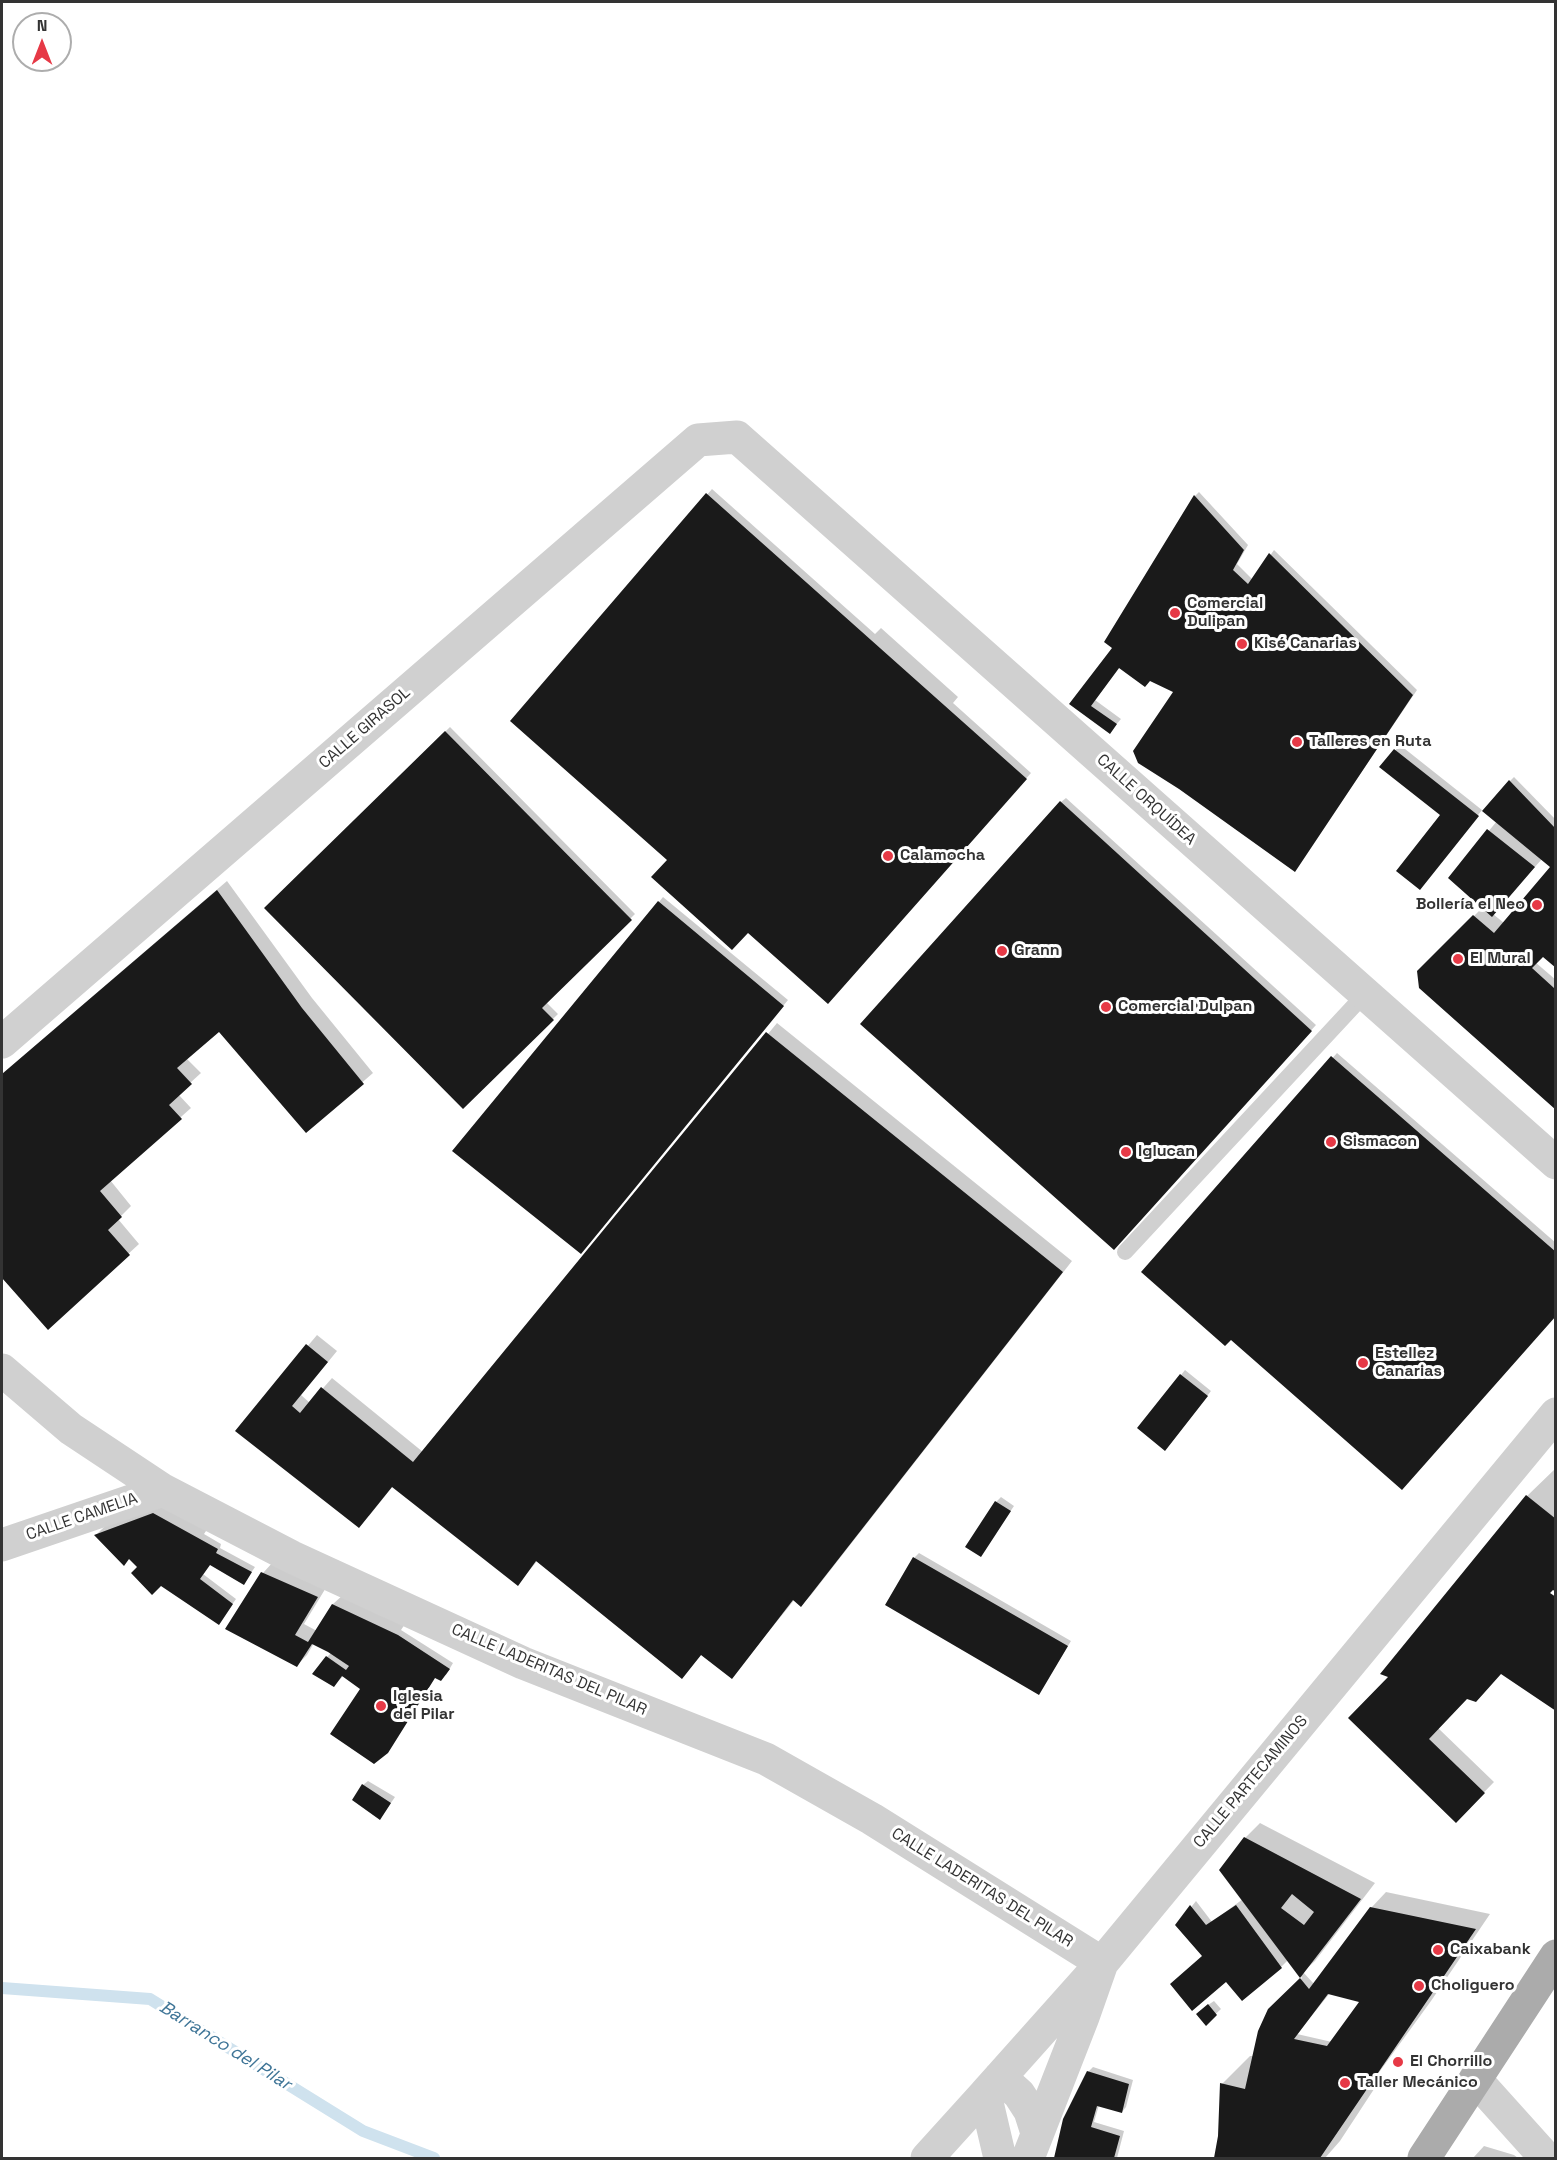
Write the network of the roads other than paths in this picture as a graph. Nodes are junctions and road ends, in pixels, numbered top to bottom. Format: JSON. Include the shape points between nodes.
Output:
{"nodes":[{"id":1,"x":737,"y":437,"type":"joint"},
{"id":2,"x":1365,"y":994,"type":"junction"},
{"id":3,"x":2,"y":1042,"type":"edge"},
{"id":4,"x":1556,"y":1163,"type":"edge"},
{"id":5,"x":1125,"y":1252,"type":"dead end"},
{"id":6,"x":2,"y":1370,"type":"edge"},
{"id":7,"x":1556,"y":1414,"type":"edge"},
{"id":8,"x":163,"y":1490,"type":"junction"},
{"id":9,"x":2,"y":1545,"type":"edge"},
{"id":10,"x":1556,"y":1956,"type":"edge"},
{"id":11,"x":1102,"y":1963,"type":"junction"},
{"id":12,"x":1475,"y":2079,"type":"junction"},
{"id":13,"x":993,"y":2085,"type":"junction"},
{"id":14,"x":1033,"y":2146,"type":"edge"},
{"id":15,"x":936,"y":2148,"type":"edge"},
{"id":16,"x":992,"y":2158,"type":"edge"},
{"id":17,"x":1000,"y":2158,"type":"edge"},
{"id":18,"x":1424,"y":2158,"type":"edge"},
{"id":19,"x":1546,"y":2158,"type":"edge"}],
"edges":[{"from":1,"to":2,"type":"street","name":"CALLE ORQUÍDEA"},
{"from":1,"to":3,"type":"street","name":"CALLE GIRASOL","via":[[698,440]]},
{"from":2,"to":4,"type":"street","name":"CALLE ORQUÍDEA"},
{"from":2,"to":5,"type":"lane"},
{"from":6,"to":8,"type":"street","name":"CALLE LADERITAS DEL PILAR","via":[[71,1429]]},
{"from":7,"to":11,"type":"street","name":"CALLE PARTECAMINOS"},
{"from":8,"to":9,"type":"street","name":"CALLE CAMELIA"},
{"from":8,"to":11,"type":"street","name":"CALLE LADERITAS DEL PILAR","via":[[292,1557],[523,1663],[766,1759],[872,1819]]},
{"from":10,"to":12,"type":"main road"},
{"from":11,"to":13,"type":"street","name":"CALLE PARTECAMINOS"},
{"from":11,"to":14,"type":"street"},
{"from":12,"to":18,"type":"main road"},
{"from":12,"to":19,"type":"street"},
{"from":13,"to":14,"type":"street","via":[[1019,2094],[1030,2111]]},
{"from":13,"to":15,"type":"street","name":"CALLE PARTECAMINOS"},
{"from":13,"to":17,"type":"street"},
{"from":15,"to":16,"type":"street","via":[[978,2148]]}]}
